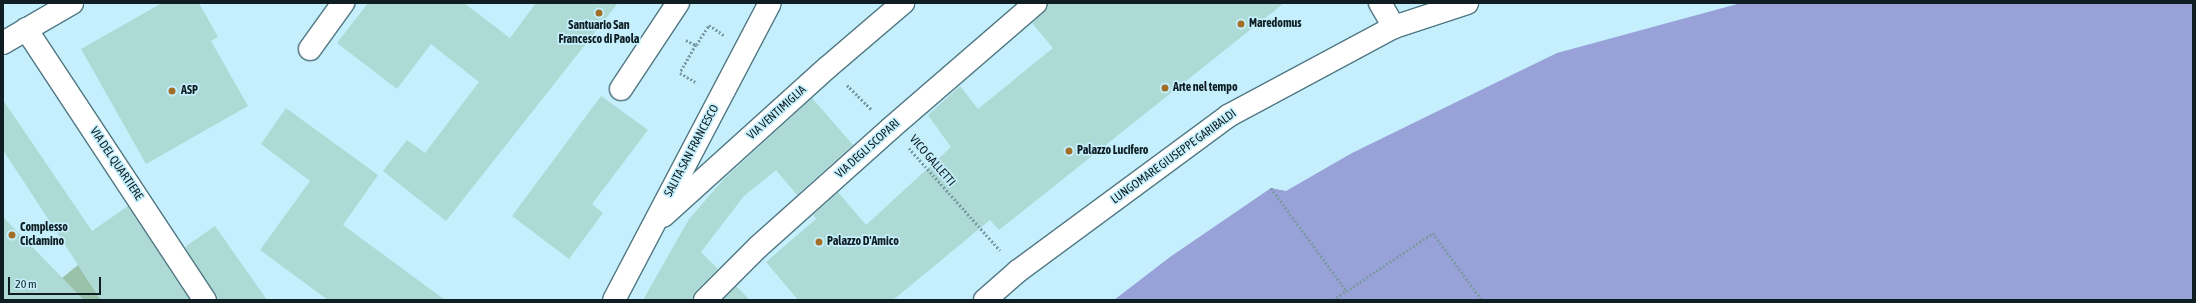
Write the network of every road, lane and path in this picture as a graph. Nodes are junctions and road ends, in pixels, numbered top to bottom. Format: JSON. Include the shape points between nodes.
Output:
{"nodes":[{"id":1,"x":72,"y":3,"type":"edge"},
{"id":2,"x":343,"y":3,"type":"edge"},
{"id":3,"x":678,"y":3,"type":"edge"},
{"id":4,"x":770,"y":3,"type":"edge"},
{"id":5,"x":903,"y":3,"type":"edge"},
{"id":6,"x":1036,"y":3,"type":"edge"},
{"id":7,"x":1380,"y":3,"type":"edge"},
{"id":8,"x":1467,"y":3,"type":"edge"},
{"id":9,"x":663,"y":26,"type":"junction"},
{"id":10,"x":1394,"y":27,"type":"junction"},
{"id":11,"x":26,"y":29,"type":"junction"},
{"id":12,"x":3,"y":43,"type":"edge"},
{"id":13,"x":696,"y":45,"type":"junction"},
{"id":14,"x":746,"y":48,"type":"junction"},
{"id":15,"x":310,"y":49,"type":"dead end"},
{"id":16,"x":828,"y":67,"type":"junction"},
{"id":17,"x":622,"y":89,"type":"dead end"},
{"id":18,"x":720,"y":96,"type":"junction"},
{"id":19,"x":891,"y":128,"type":"junction"},
{"id":20,"x":1271,"y":188,"type":"dead end"},
{"id":21,"x":653,"y":226,"type":"junction"},
{"id":22,"x":1018,"y":271,"type":"junction"},
{"id":23,"x":1346,"y":290,"type":"junction"},
{"id":24,"x":205,"y":300,"type":"edge"},
{"id":25,"x":614,"y":300,"type":"edge"},
{"id":26,"x":705,"y":300,"type":"edge"},
{"id":27,"x":985,"y":300,"type":"edge"},
{"id":28,"x":1333,"y":300,"type":"edge"},
{"id":29,"x":1482,"y":300,"type":"edge"}],
"edges":[{"from":1,"to":11,"type":"street"},
{"from":2,"to":15,"type":"street"},
{"from":3,"to":9,"type":"street"},
{"from":4,"to":14,"type":"street","name":"SALITA SAN FRANCESCO"},
{"from":5,"to":16,"type":"street","name":"VIA VENTIMIGLIA"},
{"from":6,"to":19,"type":"street","name":"VIA DEGLI SCOPARI"},
{"from":7,"to":10,"type":"street"},
{"from":8,"to":10,"type":"street","name":"LUNGOMARE GIUSEPPE GARIBALDI"},
{"from":9,"to":13,"type":"path"},
{"from":9,"to":17,"type":"street"},
{"from":10,"to":22,"type":"street","name":"LUNGOMARE GIUSEPPE GARIBALDI","via":[[1228,116]]},
{"from":11,"to":12,"type":"street"},
{"from":11,"to":24,"type":"street","name":"VIA DEL QUARTIERE"},
{"from":13,"to":14,"type":"path","via":[[709,25]]},
{"from":13,"to":18,"type":"path","via":[[680,73]]},
{"from":14,"to":18,"type":"street","name":"SALITA SAN FRANCESCO"},
{"from":16,"to":19,"type":"path","name":"VICO GALLETTI"},
{"from":16,"to":21,"type":"street","name":"VIA VENTIMIGLIA"},
{"from":18,"to":21,"type":"street","name":"SALITA SAN FRANCESCO"},
{"from":19,"to":22,"type":"path","name":"VICO GALLETTI"},
{"from":19,"to":26,"type":"street","name":"VIA DEGLI SCOPARI","via":[[758,247]]},
{"from":20,"to":23,"type":"path"},
{"from":21,"to":25,"type":"street","name":"SALITA SAN FRANCESCO"},
{"from":22,"to":27,"type":"street","name":"LUNGOMARE GIUSEPPE GARIBALDI"},
{"from":23,"to":28,"type":"path"},
{"from":23,"to":29,"type":"path","via":[[1433,233]]}]}
